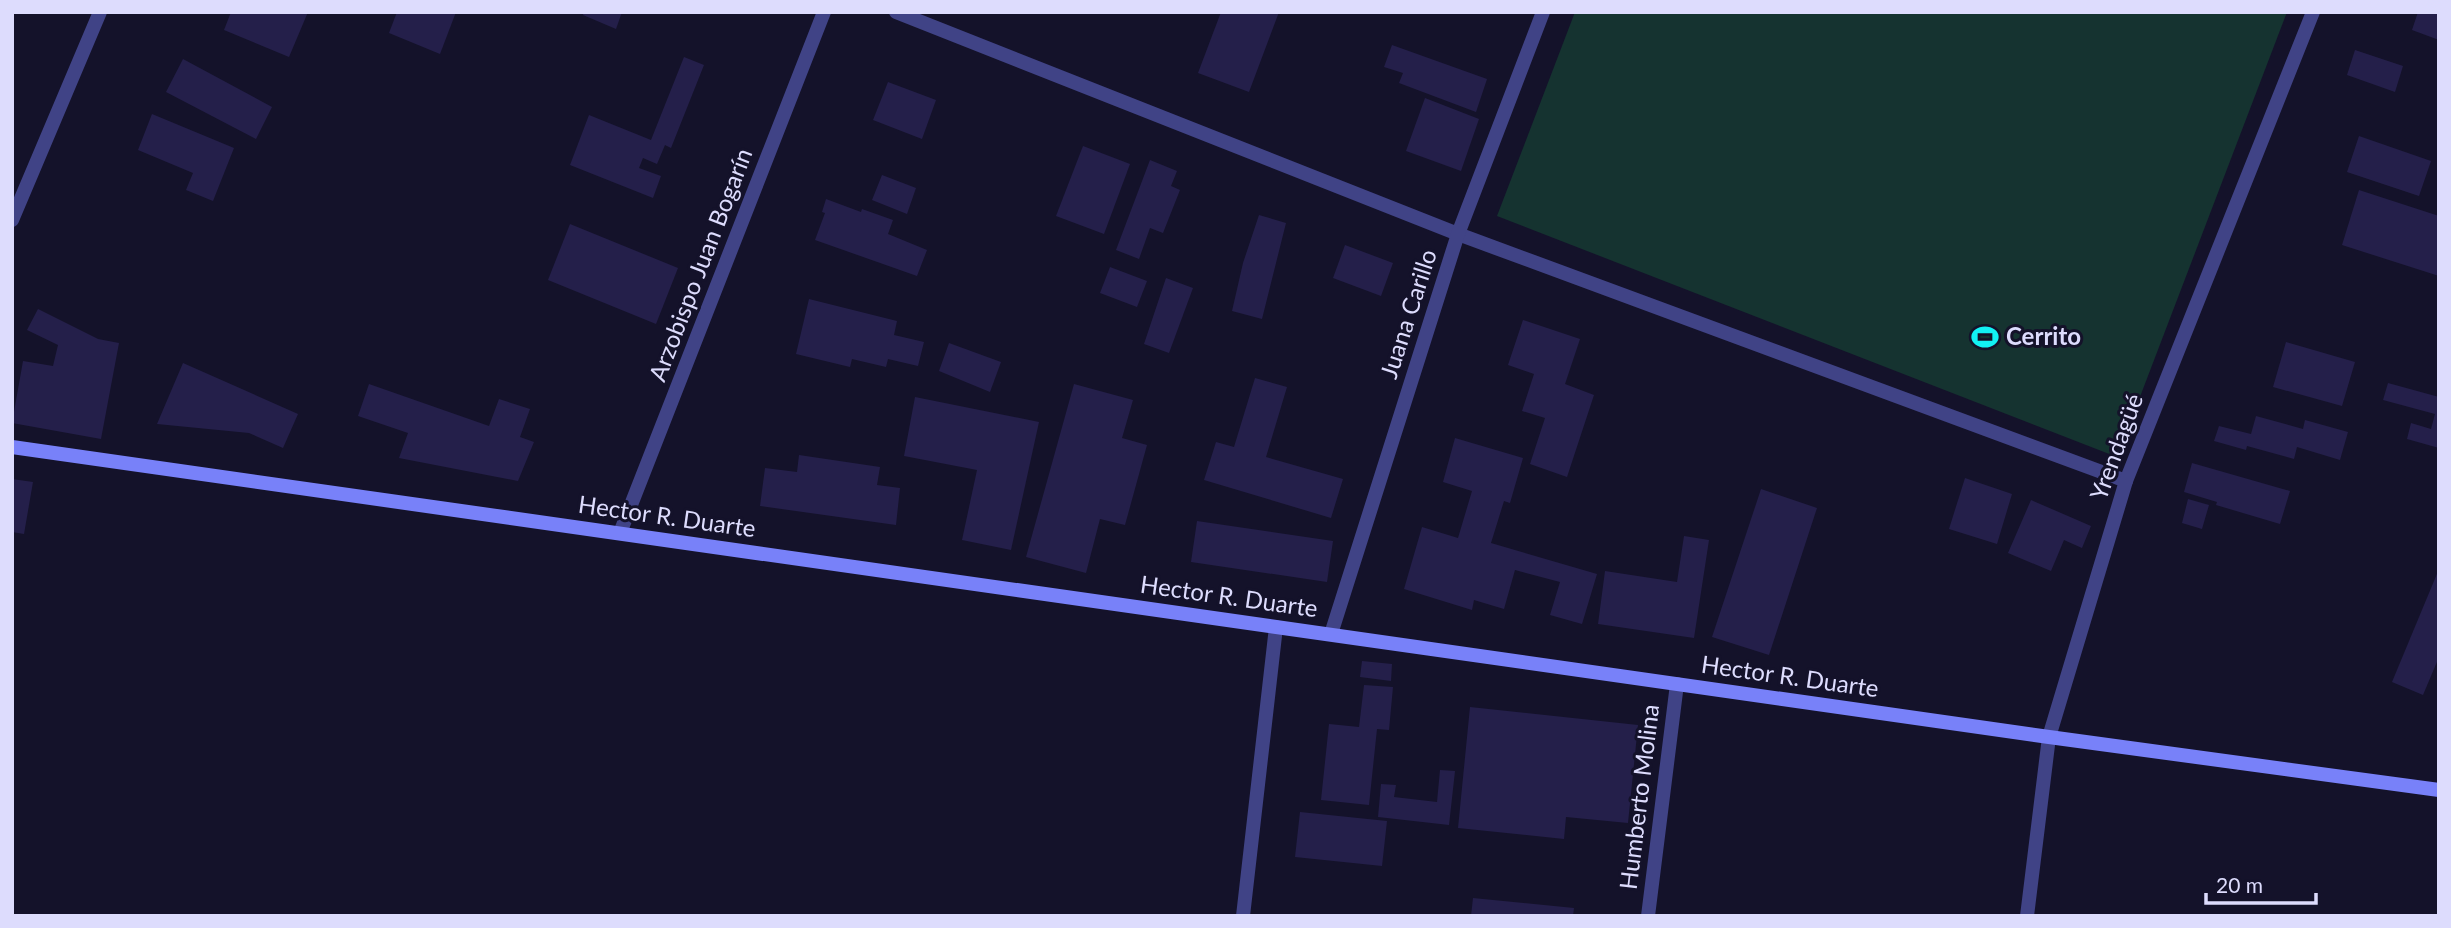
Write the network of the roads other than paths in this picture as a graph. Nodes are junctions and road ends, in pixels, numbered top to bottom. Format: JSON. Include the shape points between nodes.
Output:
{"nodes":[{"id":1,"x":100,"y":12,"type":"edge"},
{"id":2,"x":824,"y":12,"type":"edge"},
{"id":3,"x":896,"y":12,"type":"edge"},
{"id":4,"x":1544,"y":12,"type":"edge"},
{"id":5,"x":2314,"y":12,"type":"edge"},
{"id":6,"x":12,"y":220,"type":"edge"},
{"id":7,"x":1458,"y":234,"type":"junction"},
{"id":8,"x":12,"y":447,"type":"edge"},
{"id":9,"x":2126,"y":481,"type":"junction"},
{"id":10,"x":620,"y":533,"type":"junction"},
{"id":11,"x":1276,"y":627,"type":"junction"},
{"id":12,"x":1331,"y":634,"type":"junction"},
{"id":13,"x":1677,"y":684,"type":"junction"},
{"id":14,"x":2049,"y":737,"type":"junction"},
{"id":15,"x":2439,"y":790,"type":"edge"},
{"id":16,"x":1243,"y":916,"type":"edge"},
{"id":17,"x":1648,"y":916,"type":"edge"},
{"id":18,"x":2027,"y":916,"type":"edge"}],
"edges":[{"from":1,"to":6,"type":"street"},
{"from":2,"to":10,"type":"street","name":"Arzobispo Juan Bogarín"},
{"from":3,"to":7,"type":"street"},
{"from":4,"to":7,"type":"street","name":"Juana Carillo"},
{"from":5,"to":9,"type":"street","name":"Yrendagüé"},
{"from":7,"to":9,"type":"street"},
{"from":7,"to":12,"type":"street","name":"Juana Carillo"},
{"from":8,"to":10,"type":"street","name":"Hector R. Duarte"},
{"from":9,"to":14,"type":"street","name":"Yrendagüé"},
{"from":10,"to":11,"type":"street","name":"Hector R. Duarte"},
{"from":11,"to":12,"type":"street","name":"Hector R. Duarte"},
{"from":11,"to":16,"type":"street"},
{"from":12,"to":13,"type":"street","name":"Hector R. Duarte"},
{"from":13,"to":14,"type":"street","name":"Hector R. Duarte"},
{"from":13,"to":17,"type":"street","name":"Humberto Molina"},
{"from":14,"to":15,"type":"street","name":"Hector R. Duarte"},
{"from":14,"to":18,"type":"street","name":"Yrendagüé"}]}
